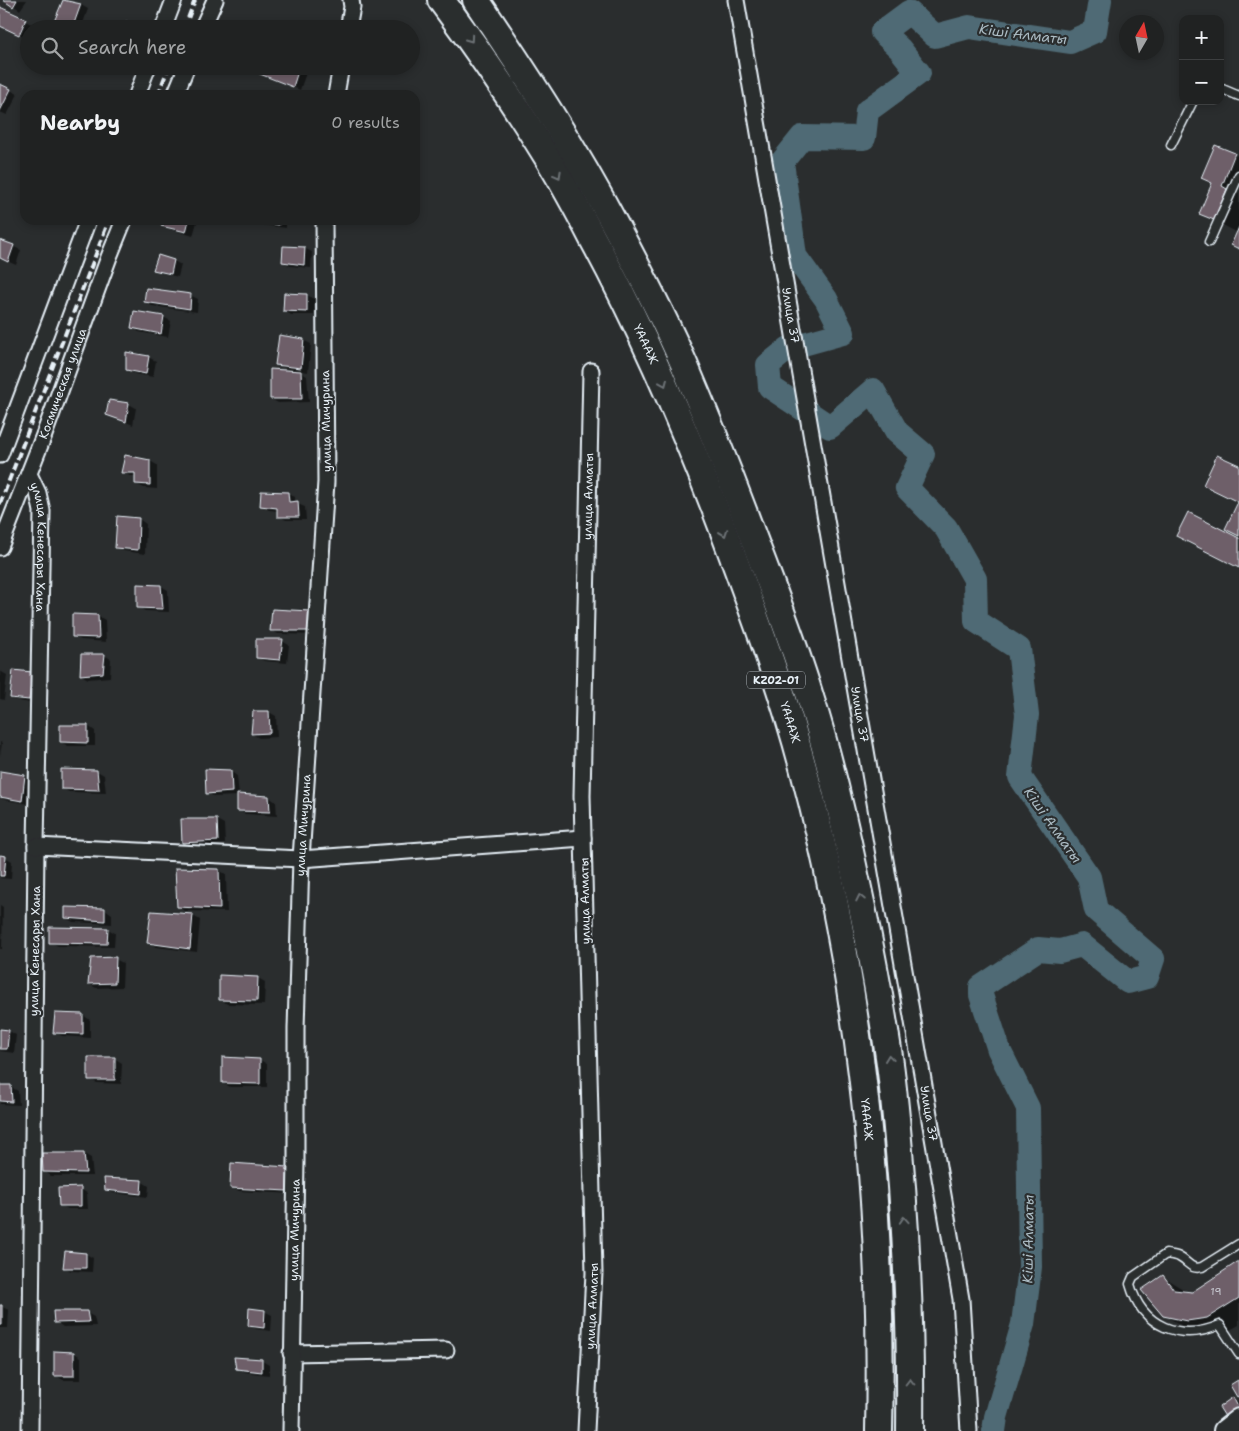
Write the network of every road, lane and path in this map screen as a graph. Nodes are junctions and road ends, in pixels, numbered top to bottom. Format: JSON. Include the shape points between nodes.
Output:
{"nodes":[{"id":1,"x":174,"y":0,"type":"edge"},
{"id":2,"x":215,"y":0,"type":"edge"},
{"id":3,"x":351,"y":0,"type":"edge"},
{"id":4,"x":441,"y":0,"type":"edge"},
{"id":5,"x":476,"y":0,"type":"edge"},
{"id":6,"x":736,"y":0,"type":"edge"},
{"id":7,"x":166,"y":20,"type":"edge"},
{"id":8,"x":206,"y":20,"type":"edge"},
{"id":9,"x":350,"y":20,"type":"edge"},
{"id":10,"x":145,"y":75,"type":"edge"},
{"id":11,"x":183,"y":75,"type":"edge"},
{"id":12,"x":339,"y":75,"type":"edge"},
{"id":13,"x":139,"y":90,"type":"edge"},
{"id":14,"x":177,"y":90,"type":"edge"},
{"id":15,"x":337,"y":90,"type":"edge"},
{"id":16,"x":1224,"y":90,"type":"edge"},
{"id":17,"x":1239,"y":96,"type":"edge"},
{"id":18,"x":1191,"y":105,"type":"edge"},
{"id":19,"x":1171,"y":145,"type":"dead end"},
{"id":20,"x":1239,"y":175,"type":"edge"},
{"id":21,"x":86,"y":225,"type":"edge"},
{"id":22,"x":122,"y":225,"type":"edge"},
{"id":23,"x":324,"y":225,"type":"edge"},
{"id":24,"x":1209,"y":242,"type":"dead end"},
{"id":25,"x":591,"y":371,"type":"dead end"},
{"id":26,"x":0,"y":455,"type":"edge"},
{"id":27,"x":29,"y":474,"type":"junction"},
{"id":28,"x":0,"y":547,"type":"edge"},
{"id":29,"x":583,"y":838,"type":"junction"},
{"id":30,"x":36,"y":846,"type":"junction"},
{"id":31,"x":302,"y":859,"type":"junction"},
{"id":32,"x":1239,"y":1244,"type":"edge"},
{"id":33,"x":446,"y":1350,"type":"dead end"},
{"id":34,"x":291,"y":1353,"type":"junction"},
{"id":35,"x":1239,"y":1354,"type":"edge"},
{"id":36,"x":30,"y":1431,"type":"edge"},
{"id":37,"x":290,"y":1431,"type":"edge"},
{"id":38,"x":586,"y":1431,"type":"edge"},
{"id":39,"x":879,"y":1431,"type":"edge"},
{"id":40,"x":910,"y":1431,"type":"edge"},
{"id":41,"x":970,"y":1431,"type":"edge"}],
"edges":[{"from":1,"to":7,"type":"street"},
{"from":2,"to":8,"type":"street"},
{"from":3,"to":9,"type":"street"},
{"from":4,"to":39,"type":"highway","name":"ҮАААЖ","number":"KZ02-01","one_way":true,"via":[[549,160],[619,288],[689,441],[747,594],[793,734],[833,899],[863,1087],[877,1241]]},
{"from":40,"to":5,"type":"highway","number":"KZ02-01","one_way":true,"via":[[906,1249],[888,1050],[847,836],[812,701],[732,484],[663,318],[560,129]]},
{"from":6,"to":41,"type":"street","name":"Улица 37","via":[[961,1300]]},
{"from":10,"to":13,"type":"street"},
{"from":11,"to":14,"type":"street"},
{"from":12,"to":15,"type":"street"},
{"from":16,"to":17,"type":"lane"},
{"from":18,"to":19,"type":"lane"},
{"from":20,"to":24,"type":"lane"},
{"from":21,"to":26,"type":"street"},
{"from":22,"to":27,"type":"street","name":"Космическая улица"},
{"from":23,"to":31,"type":"street","name":"улица Мичурина","via":[[326,482]]},
{"from":25,"to":29,"type":"street","name":"улица Алматы"},
{"from":27,"to":28,"type":"street","name":"Космическая улица"},
{"from":27,"to":30,"type":"street","name":"улица Кенесары Хана","via":[[42,511]]},
{"from":29,"to":31,"type":"street"},
{"from":29,"to":38,"type":"street","name":"улица Алматы","via":[[594,1273]]},
{"from":30,"to":31,"type":"street"},
{"from":30,"to":36,"type":"street","name":"улица Кенесары Хана"},
{"from":31,"to":34,"type":"street","name":"улица Мичурина"},
{"from":32,"to":35,"type":"lane","via":[[1195,1269],[1180,1257],[1166,1254],[1133,1277],[1130,1284],[1132,1294],[1149,1319],[1161,1327],[1183,1332],[1209,1330],[1220,1325]]},
{"from":33,"to":34,"type":"street"},
{"from":34,"to":37,"type":"street","name":"улица Мичурина"}]}
